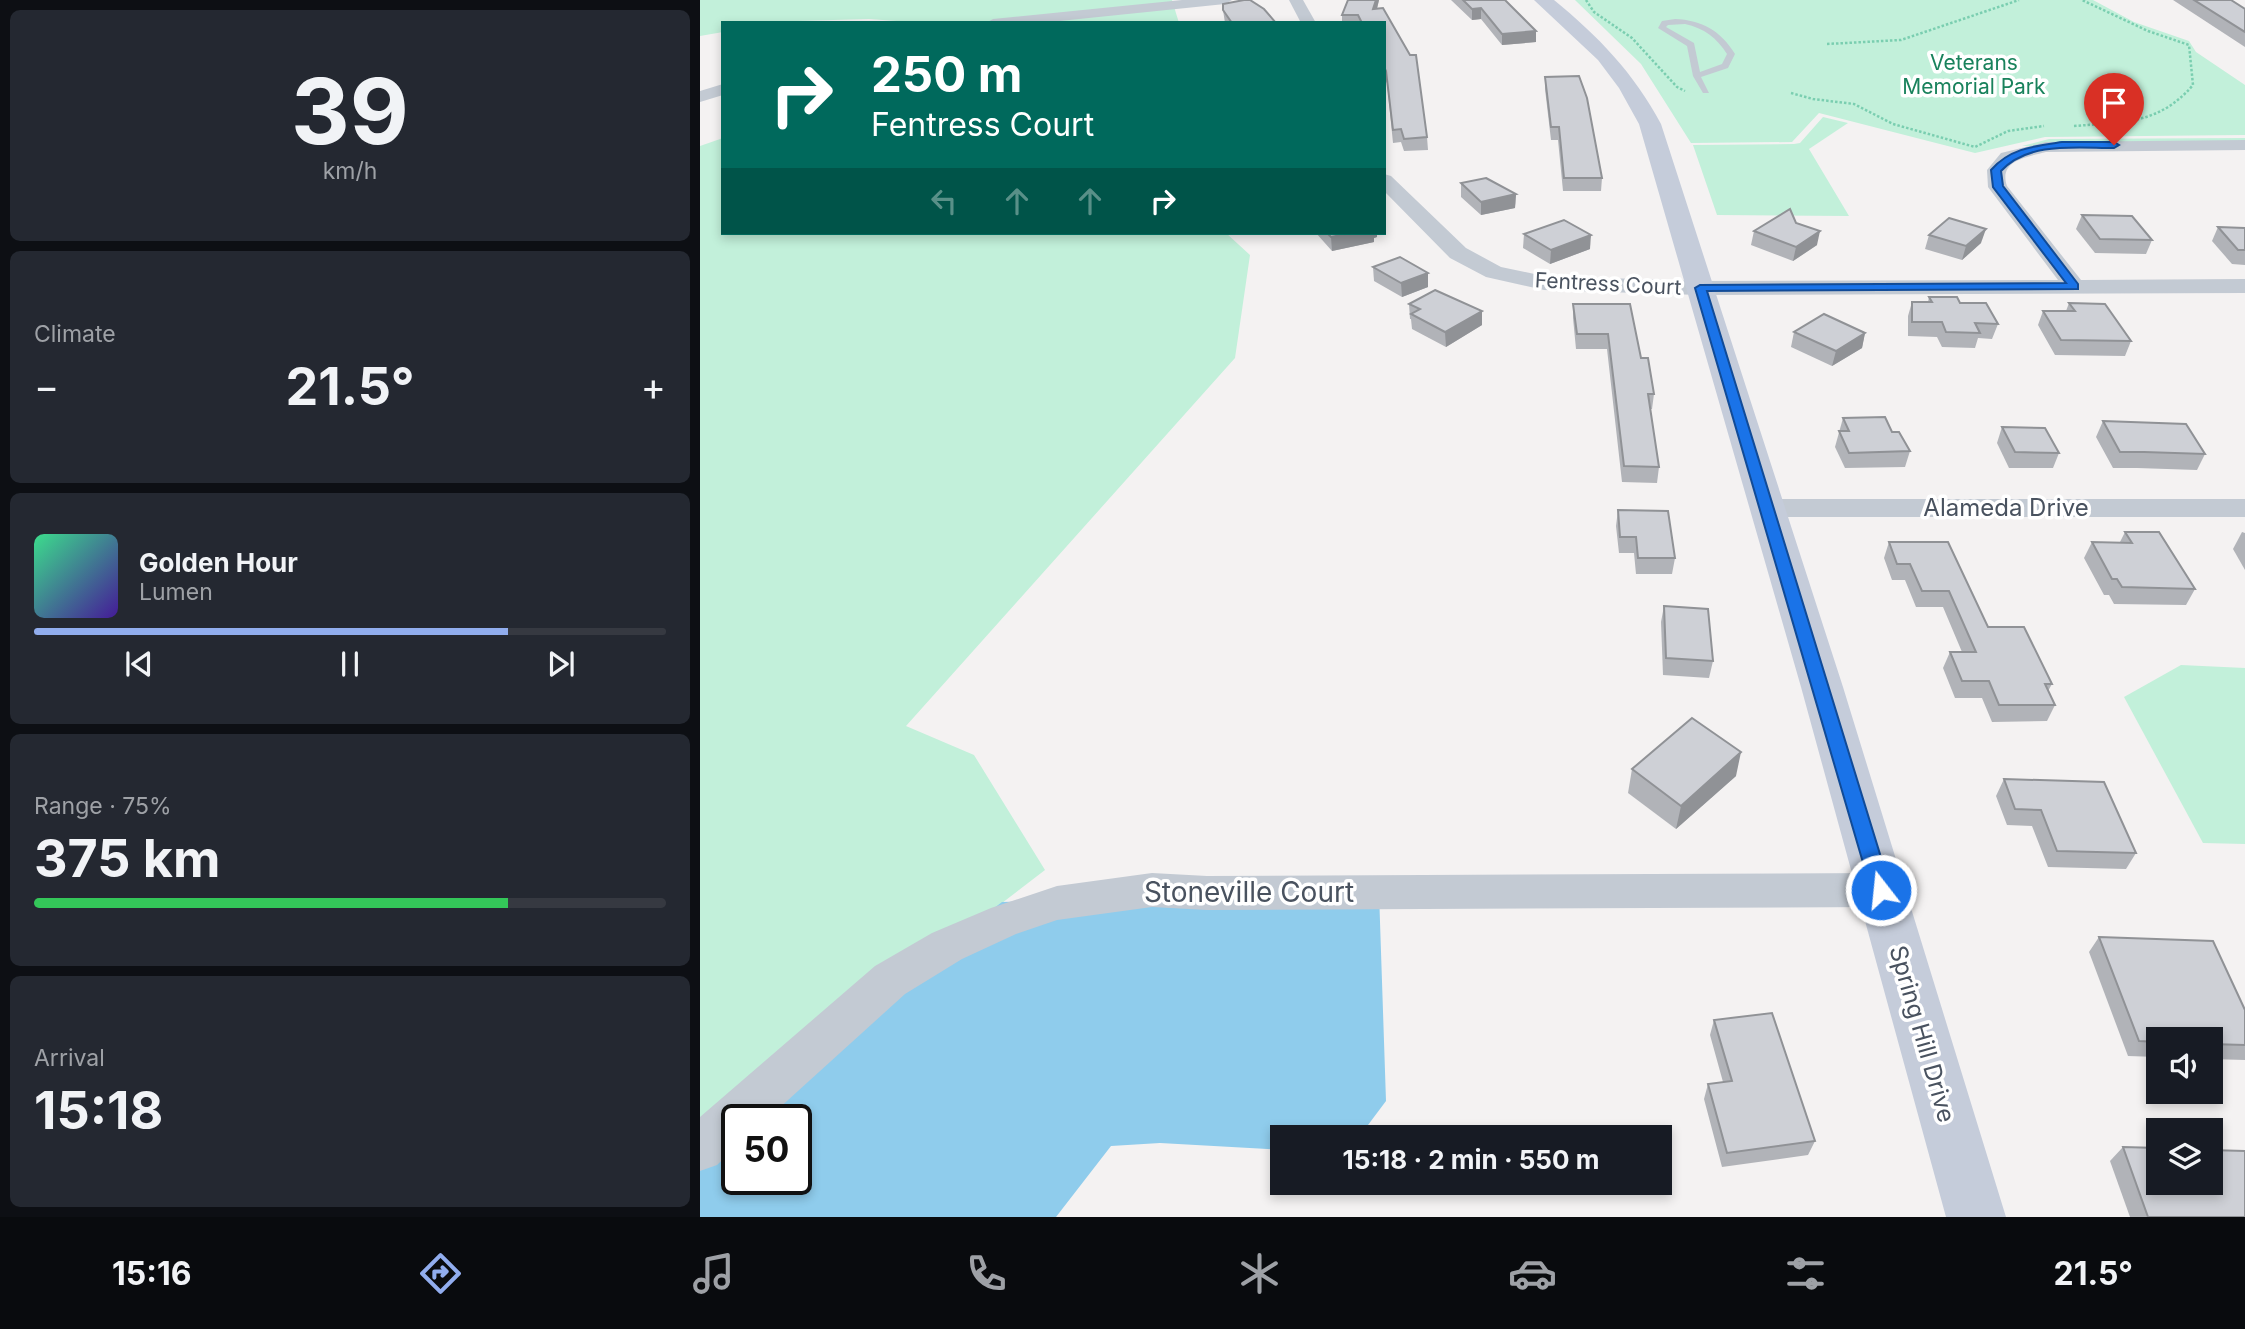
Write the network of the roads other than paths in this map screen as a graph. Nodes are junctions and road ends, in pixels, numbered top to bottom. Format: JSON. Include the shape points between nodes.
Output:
{"nodes":[{"id":1,"x":1225,"y":0,"type":"edge"},
{"id":2,"x":1296,"y":0,"type":"edge"},
{"id":3,"x":1544,"y":0,"type":"edge"},
{"id":4,"x":1013,"y":21,"type":"edge"},
{"id":5,"x":1308,"y":21,"type":"edge"},
{"id":6,"x":1697,"y":76,"type":"junction"},
{"id":7,"x":700,"y":84,"type":"edge"},
{"id":8,"x":721,"y":88,"type":"edge"},
{"id":9,"x":721,"y":89,"type":"edge"},
{"id":10,"x":1706,"y":91,"type":"dead end"},
{"id":11,"x":700,"y":97,"type":"edge"},
{"id":12,"x":2245,"y":145,"type":"edge"},
{"id":13,"x":1386,"y":182,"type":"edge"},
{"id":14,"x":2074,"y":286,"type":"junction"},
{"id":15,"x":2245,"y":286,"type":"edge"},
{"id":16,"x":1700,"y":288,"type":"junction"},
{"id":17,"x":1767,"y":508,"type":"junction"},
{"id":18,"x":2245,"y":508,"type":"edge"},
{"id":19,"x":1881,"y":890,"type":"junction"},
{"id":20,"x":700,"y":1148,"type":"edge"},
{"id":21,"x":1976,"y":1217,"type":"edge"}],
"edges":[{"from":1,"to":4,"type":"street"},
{"from":2,"to":5,"type":"street"},
{"from":3,"to":16,"type":"main road","name":"Spring Hill Drive","via":[[1602,51],[1639,101]]},
{"from":6,"to":6,"type":"lane","via":[[1692,45],[1662,28],[1665,23],[1688,20],[1724,41],[1731,54],[1725,66]]},
{"from":6,"to":10,"type":"lane"},
{"from":7,"to":8,"type":"street"},
{"from":9,"to":11,"type":"street"},
{"from":12,"to":14,"type":"street","via":[[2062,145],[2020,152],[2001,163],[1995,178],[1998,187]]},
{"from":13,"to":16,"type":"street","name":"Fentress Court","via":[[1458,253],[1494,272],[1544,284]]},
{"from":14,"to":15,"type":"street","name":"Fentress Court"},
{"from":14,"to":16,"type":"street","name":"Fentress Court"},
{"from":16,"to":17,"type":"main road","name":"Spring Hill Drive"},
{"from":17,"to":18,"type":"street","name":"Alameda Drive"},
{"from":17,"to":19,"type":"main road","name":"Spring Hill Drive"},
{"from":19,"to":20,"type":"street","name":"Stoneville Court","via":[[1152,890],[1057,903],[947,946],[890,980]]},
{"from":19,"to":21,"type":"main road","name":"Spring Hill Drive"}]}
